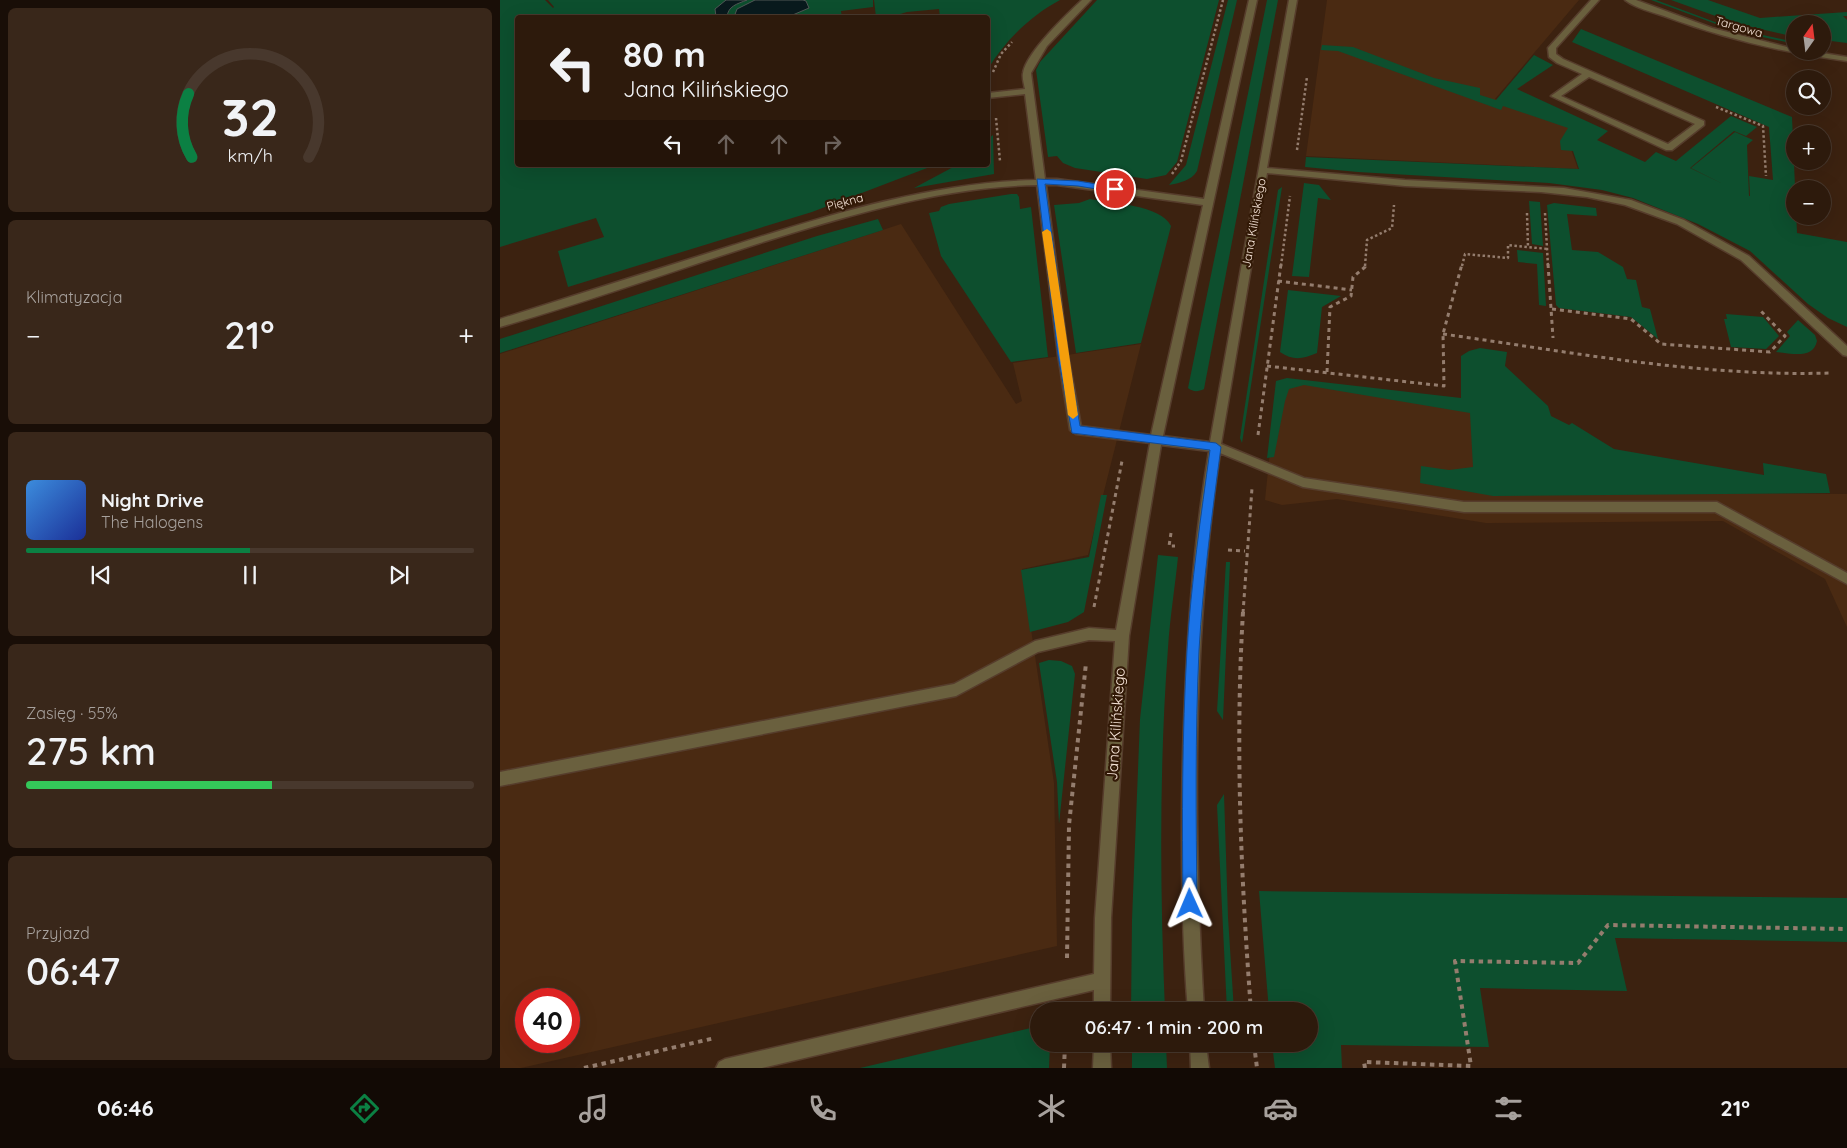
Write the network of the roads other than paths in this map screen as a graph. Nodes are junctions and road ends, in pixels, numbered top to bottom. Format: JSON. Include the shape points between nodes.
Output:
{"nodes":[{"id":1,"x":1087,"y":0,"type":"edge"},
{"id":2,"x":1253,"y":0,"type":"edge"},
{"id":3,"x":1293,"y":0,"type":"edge"},
{"id":4,"x":1595,"y":0,"type":"edge"},
{"id":5,"x":1630,"y":0,"type":"edge"},
{"id":6,"x":1847,"y":59,"type":"edge"},
{"id":7,"x":1589,"y":74,"type":"junction"},
{"id":8,"x":1029,"y":91,"type":"junction"},
{"id":9,"x":990,"y":94,"type":"edge"},
{"id":10,"x":1263,"y":170,"type":"junction"},
{"id":11,"x":1040,"y":181,"type":"junction"},
{"id":12,"x":1209,"y":203,"type":"junction"},
{"id":13,"x":500,"y":323,"type":"edge"},
{"id":14,"x":1847,"y":352,"type":"edge"},
{"id":15,"x":1156,"y":440,"type":"junction"},
{"id":16,"x":1216,"y":447,"type":"junction"},
{"id":17,"x":1847,"y":579,"type":"edge"},
{"id":18,"x":1122,"y":636,"type":"junction"},
{"id":19,"x":500,"y":778,"type":"edge"},
{"id":20,"x":1102,"y":980,"type":"junction"},
{"id":21,"x":1102,"y":1002,"type":"edge"},
{"id":22,"x":1195,"y":1002,"type":"edge"},
{"id":23,"x":1102,"y":1052,"type":"edge"},
{"id":24,"x":1199,"y":1052,"type":"edge"},
{"id":25,"x":725,"y":1068,"type":"edge"},
{"id":26,"x":1102,"y":1068,"type":"edge"},
{"id":27,"x":1200,"y":1068,"type":"edge"}],
"edges":[{"from":1,"to":8,"type":"street","via":[[1034,57],[1027,73]]},
{"from":2,"to":12,"type":"street","name":"Jana Kilińskiego"},
{"from":3,"to":10,"type":"street","name":"Jana Kilińskiego"},
{"from":4,"to":7,"type":"street","via":[[1552,48],[1552,55]]},
{"from":5,"to":6,"type":"street","name":"Targowa","via":[[1734,38]]},
{"from":7,"to":7,"type":"street","via":[[1667,108],[1701,122],[1669,148],[1555,96]]},
{"from":8,"to":9,"type":"street"},
{"from":8,"to":11,"type":"street"},
{"from":10,"to":14,"type":"street","via":[[1379,182],[1580,194],[1635,205],[1690,228],[1745,258]]},
{"from":10,"to":16,"type":"street","name":"Jana Kilińskiego"},
{"from":11,"to":12,"type":"street","name":"Piękna"},
{"from":11,"to":13,"type":"street","name":"Piękna","via":[[944,192],[844,214]]},
{"from":11,"to":15,"type":"street","via":[[1076,430]]},
{"from":12,"to":15,"type":"street","name":"Jana Kilińskiego"},
{"from":15,"to":16,"type":"street"},
{"from":15,"to":18,"type":"street","name":"Jana Kilińskiego"},
{"from":16,"to":17,"type":"street","via":[[1303,482],[1464,508],[1717,507]]},
{"from":16,"to":22,"type":"street","name":"Jana Kilińskiego","via":[[1193,649],[1189,757],[1190,922]]},
{"from":18,"to":19,"type":"street","via":[[1089,634],[1036,647],[956,690]]},
{"from":18,"to":20,"type":"street","name":"Jana Kilińskiego","via":[[1103,918]]},
{"from":20,"to":21,"type":"street","name":"Jana Kilińskiego"},
{"from":20,"to":25,"type":"street"},
{"from":23,"to":26,"type":"street"},
{"from":24,"to":27,"type":"street"}]}
